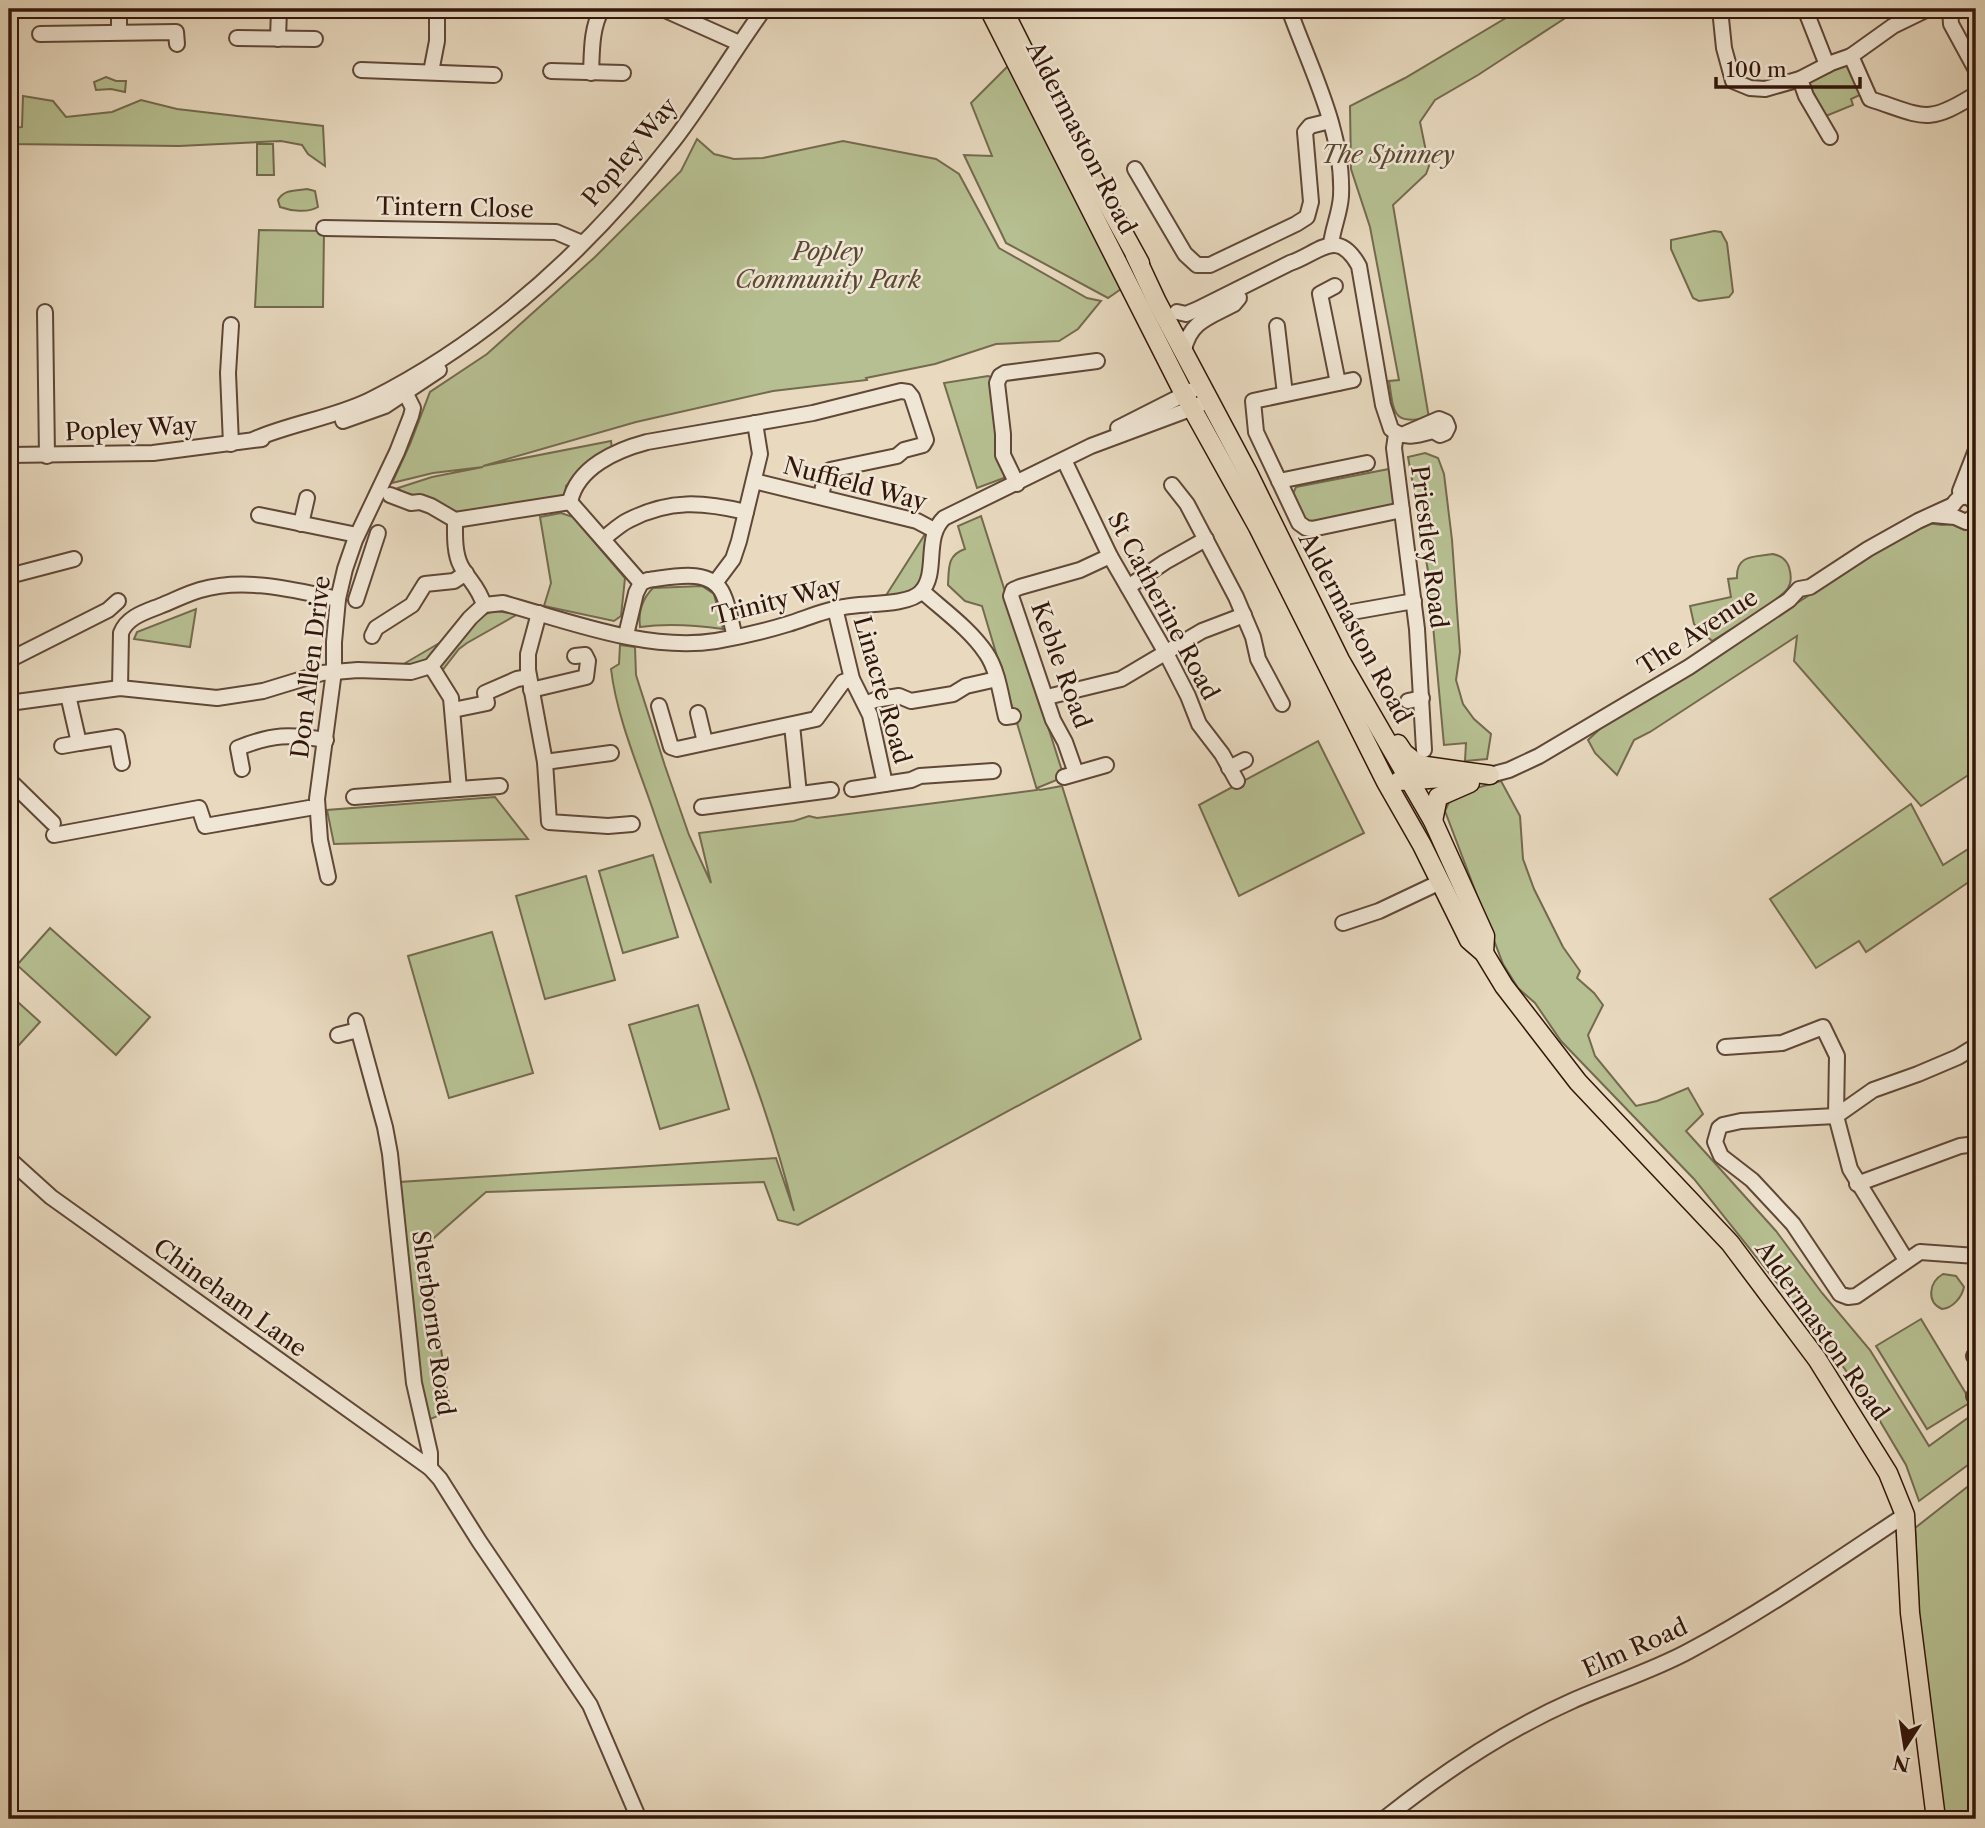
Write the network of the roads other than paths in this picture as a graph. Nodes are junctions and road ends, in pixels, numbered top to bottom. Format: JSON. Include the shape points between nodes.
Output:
{"nodes":[{"id":1,"x":119,"y":9,"type":"edge"},
{"id":2,"x":279,"y":9,"type":"edge"},
{"id":3,"x":437,"y":9,"type":"edge"},
{"id":4,"x":602,"y":9,"type":"edge"},
{"id":5,"x":764,"y":9,"type":"edge"},
{"id":6,"x":989,"y":9,"type":"edge"},
{"id":7,"x":1003,"y":9,"type":"edge"},
{"id":8,"x":1289,"y":9,"type":"edge"},
{"id":9,"x":1720,"y":9,"type":"edge"},
{"id":10,"x":1804,"y":9,"type":"edge"},
{"id":11,"x":1928,"y":9,"type":"edge"},
{"id":12,"x":1950,"y":9,"type":"edge"},
{"id":13,"x":668,"y":10,"type":"edge"},
{"id":14,"x":119,"y":32,"type":"junction"},
{"id":15,"x":40,"y":34,"type":"dead end"},
{"id":16,"x":237,"y":38,"type":"dead end"},
{"id":17,"x":278,"y":38,"type":"junction"},
{"id":18,"x":315,"y":39,"type":"dead end"},
{"id":19,"x":739,"y":43,"type":"junction"},
{"id":20,"x":177,"y":44,"type":"dead end"},
{"id":21,"x":1851,"y":56,"type":"junction"},
{"id":22,"x":1827,"y":65,"type":"junction"},
{"id":23,"x":361,"y":70,"type":"dead end"},
{"id":24,"x":1976,"y":70,"type":"edge"},
{"id":25,"x":551,"y":71,"type":"dead end"},
{"id":26,"x":432,"y":72,"type":"junction"},
{"id":27,"x":591,"y":73,"type":"junction"},
{"id":28,"x":623,"y":73,"type":"dead end"},
{"id":29,"x":494,"y":76,"type":"dead end"},
{"id":30,"x":1800,"y":79,"type":"junction"},
{"id":31,"x":1976,"y":94,"type":"edge"},
{"id":32,"x":1330,"y":121,"type":"junction"},
{"id":33,"x":1830,"y":137,"type":"dead end"},
{"id":34,"x":1135,"y":169,"type":"dead end"},
{"id":35,"x":324,"y":228,"type":"dead end"},
{"id":36,"x":582,"y":243,"type":"junction"},
{"id":37,"x":1331,"y":244,"type":"junction"},
{"id":38,"x":1304,"y":258,"type":"junction"},
{"id":39,"x":1335,"y":286,"type":"dead end"},
{"id":40,"x":1239,"y":298,"type":"junction"},
{"id":41,"x":45,"y":312,"type":"dead end"},
{"id":42,"x":1174,"y":320,"type":"junction"},
{"id":43,"x":232,"y":325,"type":"dead end"},
{"id":44,"x":1150,"y":326,"type":"junction"},
{"id":45,"x":1277,"y":326,"type":"dead end"},
{"id":46,"x":1184,"y":350,"type":"junction"},
{"id":47,"x":1097,"y":361,"type":"dead end"},
{"id":48,"x":1353,"y":380,"type":"dead end"},
{"id":49,"x":1338,"y":383,"type":"junction"},
{"id":50,"x":403,"y":387,"type":"junction"},
{"id":51,"x":1206,"y":392,"type":"junction"},
{"id":52,"x":1285,"y":394,"type":"junction"},
{"id":53,"x":389,"y":396,"type":"junction"},
{"id":54,"x":1189,"y":401,"type":"junction"},
{"id":55,"x":755,"y":423,"type":"junction"},
{"id":56,"x":1433,"y":427,"type":"dead end"},
{"id":57,"x":405,"y":432,"type":"junction"},
{"id":58,"x":1399,"y":434,"type":"junction"},
{"id":59,"x":231,"y":444,"type":"junction"},
{"id":60,"x":1976,"y":450,"type":"edge"},
{"id":61,"x":9,"y":456,"type":"edge"},
{"id":62,"x":47,"y":456,"type":"junction"},
{"id":63,"x":1064,"y":460,"type":"junction"},
{"id":64,"x":1367,"y":463,"type":"dead end"},
{"id":65,"x":754,"y":481,"type":"junction"},
{"id":66,"x":1279,"y":481,"type":"junction"},
{"id":67,"x":1017,"y":484,"type":"junction"},
{"id":68,"x":1172,"y":485,"type":"dead end"},
{"id":69,"x":390,"y":495,"type":"dead end"},
{"id":70,"x":821,"y":496,"type":"junction"},
{"id":71,"x":307,"y":499,"type":"dead end"},
{"id":72,"x":570,"y":502,"type":"junction"},
{"id":73,"x":1963,"y":504,"type":"edge"},
{"id":74,"x":1402,"y":510,"type":"junction"},
{"id":75,"x":746,"y":512,"type":"junction"},
{"id":76,"x":259,"y":515,"type":"dead end"},
{"id":77,"x":1976,"y":515,"type":"edge"},
{"id":78,"x":455,"y":520,"type":"junction"},
{"id":79,"x":301,"y":524,"type":"junction"},
{"id":80,"x":934,"y":530,"type":"junction"},
{"id":81,"x":378,"y":533,"type":"dead end"},
{"id":82,"x":357,"y":535,"type":"junction"},
{"id":83,"x":603,"y":539,"type":"junction"},
{"id":84,"x":1206,"y":539,"type":"junction"},
{"id":85,"x":1110,"y":556,"type":"junction"},
{"id":86,"x":74,"y":559,"type":"dead end"},
{"id":87,"x":345,"y":569,"type":"junction"},
{"id":88,"x":467,"y":573,"type":"junction"},
{"id":89,"x":363,"y":575,"type":"junction"},
{"id":90,"x":9,"y":576,"type":"edge"},
{"id":91,"x":641,"y":583,"type":"junction"},
{"id":92,"x":715,"y":583,"type":"junction"},
{"id":93,"x":1128,"y":587,"type":"junction"},
{"id":94,"x":922,"y":592,"type":"junction"},
{"id":95,"x":338,"y":599,"type":"junction"},
{"id":96,"x":356,"y":600,"type":"dead end"},
{"id":97,"x":1414,"y":601,"type":"junction"},
{"id":98,"x":484,"y":606,"type":"junction"},
{"id":99,"x":835,"y":608,"type":"junction"},
{"id":100,"x":1352,"y":612,"type":"dead end"},
{"id":101,"x":539,"y":613,"type":"junction"},
{"id":102,"x":1244,"y":615,"type":"junction"},
{"id":103,"x":124,"y":627,"type":"junction"},
{"id":104,"x":626,"y":635,"type":"junction"},
{"id":105,"x":372,"y":636,"type":"dead end"},
{"id":106,"x":735,"y":637,"type":"junction"},
{"id":107,"x":1166,"y":653,"type":"junction"},
{"id":108,"x":575,"y":656,"type":"dead end"},
{"id":109,"x":9,"y":660,"type":"edge"},
{"id":110,"x":431,"y":666,"type":"junction"},
{"id":111,"x":334,"y":671,"type":"junction"},
{"id":112,"x":852,"y":679,"type":"junction"},
{"id":113,"x":997,"y":679,"type":"junction"},
{"id":114,"x":530,"y":683,"type":"junction"},
{"id":115,"x":120,"y":688,"type":"junction"},
{"id":116,"x":68,"y":695,"type":"junction"},
{"id":117,"x":1047,"y":697,"type":"junction"},
{"id":118,"x":9,"y":703,"type":"edge"},
{"id":119,"x":865,"y":704,"type":"junction"},
{"id":120,"x":1282,"y":704,"type":"dead end"},
{"id":121,"x":659,"y":706,"type":"dead end"},
{"id":122,"x":453,"y":709,"type":"junction"},
{"id":123,"x":698,"y":713,"type":"dead end"},
{"id":124,"x":1013,"y":716,"type":"dead end"},
{"id":125,"x":792,"y":725,"type":"junction"},
{"id":126,"x":326,"y":740,"type":"junction"},
{"id":127,"x":705,"y":742,"type":"junction"},
{"id":128,"x":79,"y":743,"type":"junction"},
{"id":129,"x":62,"y":746,"type":"dead end"},
{"id":130,"x":611,"y":753,"type":"dead end"},
{"id":131,"x":1245,"y":760,"type":"dead end"},
{"id":132,"x":545,"y":762,"type":"junction"},
{"id":133,"x":122,"y":763,"type":"dead end"},
{"id":134,"x":1106,"y":765,"type":"dead end"},
{"id":135,"x":1418,"y":765,"type":"junction"},
{"id":136,"x":242,"y":769,"type":"dead end"},
{"id":137,"x":987,"y":775,"type":"dead end"},
{"id":138,"x":1490,"y":775,"type":"junction"},
{"id":139,"x":9,"y":779,"type":"edge"},
{"id":140,"x":1386,"y":782,"type":"junction"},
{"id":141,"x":885,"y":784,"type":"junction"},
{"id":142,"x":500,"y":786,"type":"dead end"},
{"id":143,"x":459,"y":789,"type":"junction"},
{"id":144,"x":852,"y":789,"type":"dead end"},
{"id":145,"x":831,"y":790,"type":"dead end"},
{"id":146,"x":799,"y":794,"type":"junction"},
{"id":147,"x":354,"y":797,"type":"dead end"},
{"id":148,"x":309,"y":808,"type":"dead end"},
{"id":149,"x":711,"y":810,"type":"dead end"},
{"id":150,"x":1433,"y":821,"type":"junction"},
{"id":151,"x":632,"y":824,"type":"dead end"},
{"id":152,"x":1422,"y":845,"type":"junction"},
{"id":153,"x":1458,"y":874,"type":"junction"},
{"id":154,"x":328,"y":877,"type":"dead end"},
{"id":155,"x":1437,"y":883,"type":"junction"},
{"id":156,"x":1343,"y":923,"type":"dead end"},
{"id":157,"x":1484,"y":953,"type":"junction"},
{"id":158,"x":338,"y":1035,"type":"dead end"},
{"id":159,"x":1976,"y":1046,"type":"edge"},
{"id":160,"x":1724,"y":1047,"type":"dead end"},
{"id":161,"x":1836,"y":1116,"type":"junction"},
{"id":162,"x":1976,"y":1144,"type":"edge"},
{"id":163,"x":9,"y":1159,"type":"edge"},
{"id":164,"x":1857,"y":1184,"type":"junction"},
{"id":165,"x":1976,"y":1256,"type":"edge"},
{"id":166,"x":1906,"y":1260,"type":"junction"},
{"id":167,"x":430,"y":1468,"type":"junction"},
{"id":168,"x":1905,"y":1515,"type":"junction"},
{"id":169,"x":639,"y":1819,"type":"edge"},
{"id":170,"x":1384,"y":1819,"type":"edge"},
{"id":171,"x":1936,"y":1819,"type":"edge"}],
"edges":[{"from":1,"to":14,"type":"street"},
{"from":2,"to":17,"type":"street"},
{"from":3,"to":26,"type":"street"},
{"from":4,"to":27,"type":"street","via":[[594,33]]},
{"from":5,"to":19,"type":"street","name":"Popley Way"},
{"from":6,"to":44,"type":"main road","name":"Aldermaston Road"},
{"from":7,"to":42,"type":"main road","name":"Aldermaston Road"},
{"from":8,"to":32,"type":"street"},
{"from":9,"to":30,"type":"street","via":[[1733,81],[1765,89]]},
{"from":10,"to":22,"type":"street"},
{"from":11,"to":21,"type":"street","via":[[1893,26]]},
{"from":12,"to":24,"type":"street","via":[[1951,23]]},
{"from":13,"to":19,"type":"street"},
{"from":14,"to":15,"type":"street"},
{"from":14,"to":20,"type":"street","via":[[176,32]]},
{"from":16,"to":17,"type":"street"},
{"from":17,"to":18,"type":"street"},
{"from":19,"to":36,"type":"street","name":"Popley Way","via":[[674,139],[633,191]]},
{"from":21,"to":22,"type":"street"},
{"from":21,"to":31,"type":"street","via":[[1870,100],[1922,117],[1941,114]]},
{"from":22,"to":30,"type":"street"},
{"from":23,"to":26,"type":"street"},
{"from":25,"to":27,"type":"street"},
{"from":26,"to":29,"type":"street"},
{"from":27,"to":28,"type":"street"},
{"from":30,"to":33,"type":"street"},
{"from":32,"to":34,"type":"street","via":[[1305,132],[1311,202],[1307,217],[1210,265],[1197,265],[1185,254]]},
{"from":32,"to":37,"type":"street","via":[[1341,186]]},
{"from":35,"to":36,"type":"street","name":"Tintern Close","via":[[556,232]]},
{"from":36,"to":50,"type":"street","name":"Popley Way","via":[[512,309]]},
{"from":37,"to":38,"type":"street"},
{"from":37,"to":58,"type":"street","name":"Priestley Road","via":[[1349,252],[1359,266],[1383,405],[1391,429]]},
{"from":38,"to":40,"type":"street","via":[[1296,268]]},
{"from":38,"to":42,"type":"street"},
{"from":39,"to":49,"type":"street","via":[[1313,293]]},
{"from":40,"to":42,"type":"street","via":[[1200,318]]},
{"from":40,"to":46,"type":"street","via":[[1193,327]]},
{"from":41,"to":62,"type":"street"},
{"from":42,"to":44,"type":"main road","via":[[1158,328]]},
{"from":42,"to":46,"type":"main road","name":"Aldermaston Road"},
{"from":42,"to":54,"type":"main road","name":"Aldermaston Road","via":[[1169,346]]},
{"from":43,"to":59,"type":"street","via":[[228,373]]},
{"from":44,"to":54,"type":"main road","name":"Aldermaston Road"},
{"from":45,"to":52,"type":"street"},
{"from":46,"to":51,"type":"main road","name":"Aldermaston Road"},
{"from":47,"to":67,"type":"street","via":[[1072,371],[1000,376],[1003,455]]},
{"from":48,"to":49,"type":"street"},
{"from":49,"to":52,"type":"street"},
{"from":50,"to":53,"type":"street","name":"Popley Way"},
{"from":50,"to":57,"type":"street","name":"Don Allen Drive","via":[[413,408]]},
{"from":51,"to":54,"type":"street"},
{"from":51,"to":135,"type":"main road","name":"Aldermaston Road","via":[[1340,660]]},
{"from":52,"to":66,"type":"street","via":[[1253,401],[1256,432]]},
{"from":53,"to":57,"type":"street"},
{"from":53,"to":59,"type":"street","name":"Popley Way"},
{"from":54,"to":63,"type":"street","via":[[1113,430]]},
{"from":54,"to":140,"type":"main road","name":"Aldermaston Road"},
{"from":55,"to":65,"type":"street","via":[[760,454]]},
{"from":55,"to":70,"type":"street","via":[[908,392],[926,440],[923,445],[897,456],[830,470]]},
{"from":55,"to":72,"type":"street","via":[[621,449],[576,484]]},
{"from":56,"to":58,"type":"street"},
{"from":57,"to":82,"type":"street","name":"Don Allen Drive"},
{"from":58,"to":74,"type":"street","name":"Priestley Road","via":[[1394,448]]},
{"from":59,"to":62,"type":"street","name":"Popley Way","via":[[153,453]]},
{"from":60,"to":73,"type":"street"},
{"from":61,"to":62,"type":"street","name":"Popley Way"},
{"from":63,"to":67,"type":"street"},
{"from":63,"to":85,"type":"street","name":"St Catherine Road"},
{"from":64,"to":66,"type":"street"},
{"from":65,"to":70,"type":"street","name":"Nuffield Way"},
{"from":65,"to":75,"type":"street","name":"Nuffield Way"},
{"from":66,"to":74,"type":"street","via":[[1299,523],[1306,528]]},
{"from":67,"to":80,"type":"street","via":[[950,515]]},
{"from":68,"to":84,"type":"street"},
{"from":69,"to":78,"type":"street","via":[[431,506]]},
{"from":70,"to":80,"type":"street","name":"Nuffield Way","via":[[917,521]]},
{"from":71,"to":79,"type":"street"},
{"from":72,"to":78,"type":"street"},
{"from":72,"to":83,"type":"street"},
{"from":73,"to":77,"type":"street","name":"The Avenue","via":[[1966,522]]},
{"from":73,"to":138,"type":"street","name":"The Avenue","via":[[1924,517],[1868,549],[1810,587],[1799,589],[1689,667],[1539,756]]},
{"from":74,"to":97,"type":"street","name":"Priestley Road"},
{"from":75,"to":83,"type":"street","via":[[678,504],[627,520]]},
{"from":75,"to":92,"type":"street","name":"Nuffield Way","via":[[733,559]]},
{"from":76,"to":79,"type":"street","via":[[278,524]]},
{"from":78,"to":88,"type":"street","via":[[460,564]]},
{"from":79,"to":82,"type":"street"},
{"from":80,"to":94,"type":"street"},
{"from":81,"to":89,"type":"street"},
{"from":82,"to":87,"type":"street","name":"Don Allen Drive"},
{"from":83,"to":91,"type":"street"},
{"from":84,"to":93,"type":"street"},
{"from":84,"to":102,"type":"street"},
{"from":85,"to":93,"type":"street","name":"St Catherine Road"},
{"from":85,"to":117,"type":"street","name":"Keble Road","via":[[1013,590],[1014,609]]},
{"from":86,"to":90,"type":"street","via":[[52,559]]},
{"from":87,"to":89,"type":"street"},
{"from":87,"to":95,"type":"street","name":"Don Allen Drive"},
{"from":88,"to":98,"type":"street"},
{"from":88,"to":105,"type":"street","via":[[454,581],[425,584],[412,605],[376,628]]},
{"from":89,"to":96,"type":"street"},
{"from":91,"to":92,"type":"street","via":[[696,576]]},
{"from":91,"to":104,"type":"street"},
{"from":92,"to":106,"type":"street","via":[[723,593]]},
{"from":93,"to":107,"type":"street","name":"St Catherine Road"},
{"from":94,"to":99,"type":"street","name":"Trinity Way","via":[[902,600]]},
{"from":94,"to":113,"type":"street","via":[[987,653]]},
{"from":95,"to":103,"type":"street","via":[[227,585],[199,590],[136,616]]},
{"from":95,"to":111,"type":"street","name":"Don Allen Drive"},
{"from":97,"to":100,"type":"street"},
{"from":97,"to":135,"type":"street","name":"Priestley Road"},
{"from":98,"to":101,"type":"street","name":"Trinity Way","via":[[503,603]]},
{"from":98,"to":110,"type":"street"},
{"from":99,"to":106,"type":"street","name":"Trinity Way"},
{"from":99,"to":112,"type":"street","name":"Linacre Road"},
{"from":101,"to":104,"type":"street","name":"Trinity Way"},
{"from":101,"to":114,"type":"street","via":[[528,654]]},
{"from":102,"to":107,"type":"street","via":[[1202,631]]},
{"from":102,"to":120,"type":"street","via":[[1258,659]]},
{"from":103,"to":109,"type":"street","via":[[113,605]]},
{"from":103,"to":115,"type":"street"},
{"from":104,"to":106,"type":"street","name":"Trinity Way","via":[[677,642]]},
{"from":107,"to":117,"type":"street","via":[[1121,678]]},
{"from":107,"to":131,"type":"street","name":"St Catherine Road","via":[[1199,724],[1233,774]]},
{"from":108,"to":114,"type":"street","via":[[585,655],[586,677]]},
{"from":110,"to":111,"type":"street","via":[[411,672]]},
{"from":110,"to":122,"type":"street"},
{"from":111,"to":115,"type":"street","via":[[263,691],[217,698]]},
{"from":111,"to":126,"type":"street","name":"Don Allen Drive"},
{"from":112,"to":119,"type":"street","name":"Linacre Road"},
{"from":112,"to":125,"type":"street","via":[[843,682],[816,719]]},
{"from":113,"to":119,"type":"street","via":[[953,694],[911,701],[899,696]]},
{"from":113,"to":124,"type":"street","via":[[1006,717]]},
{"from":114,"to":122,"type":"street","via":[[517,679],[485,693],[487,703]]},
{"from":114,"to":132,"type":"street"},
{"from":115,"to":116,"type":"street"},
{"from":116,"to":118,"type":"street"},
{"from":116,"to":128,"type":"street"},
{"from":117,"to":134,"type":"street","name":"Keble Road","via":[[1065,742],[1070,775]]},
{"from":119,"to":141,"type":"street","name":"Linacre Road"},
{"from":121,"to":127,"type":"street","via":[[671,747]]},
{"from":122,"to":143,"type":"street"},
{"from":123,"to":127,"type":"street"},
{"from":125,"to":127,"type":"street"},
{"from":125,"to":146,"type":"street"},
{"from":126,"to":136,"type":"street","via":[[293,735],[253,742],[238,748]]},
{"from":126,"to":154,"type":"street","name":"Don Allen Drive","via":[[317,799]]},
{"from":128,"to":129,"type":"street"},
{"from":128,"to":133,"type":"street","via":[[123,735]]},
{"from":130,"to":132,"type":"street"},
{"from":132,"to":151,"type":"street","via":[[549,822]]},
{"from":135,"to":138,"type":"main road"},
{"from":135,"to":140,"type":"main road"},
{"from":135,"to":150,"type":"main road","name":"Aldermaston Road"},
{"from":135,"to":152,"type":"main road","via":[[1404,787],[1423,831]]},
{"from":137,"to":141,"type":"street","name":"Linacre Road","via":[[920,776]]},
{"from":138,"to":150,"type":"main road","via":[[1438,797]]},
{"from":139,"to":148,"type":"street","via":[[53,829],[200,808],[205,826]]},
{"from":140,"to":152,"type":"main road","name":"Aldermaston Road"},
{"from":141,"to":144,"type":"street","name":"Linacre Road"},
{"from":142,"to":143,"type":"street"},
{"from":143,"to":147,"type":"street"},
{"from":145,"to":146,"type":"street"},
{"from":146,"to":149,"type":"street"},
{"from":150,"to":153,"type":"main road","name":"Aldermaston Road"},
{"from":152,"to":155,"type":"main road","name":"Aldermaston Road"},
{"from":153,"to":155,"type":"main road"},
{"from":153,"to":157,"type":"main road","name":"Aldermaston Road","via":[[1485,936]]},
{"from":155,"to":156,"type":"street"},
{"from":155,"to":157,"type":"main road","name":"Aldermaston Road","via":[[1469,940]]},
{"from":157,"to":168,"type":"main road","name":"Aldermaston Road","via":[[1578,1082],[1730,1244],[1788,1321],[1880,1458]]},
{"from":158,"to":167,"type":"street","name":"Sherborne Road","via":[[357,1026],[385,1127],[414,1383]]},
{"from":159,"to":161,"type":"street","via":[[1958,1058],[1873,1090]]},
{"from":160,"to":161,"type":"street","via":[[1782,1043],[1822,1026],[1836,1056]]},
{"from":161,"to":164,"type":"street"},
{"from":161,"to":166,"type":"street","via":[[1723,1125],[1716,1134],[1716,1148],[1793,1224],[1840,1294],[1856,1296]]},
{"from":162,"to":164,"type":"street"},
{"from":163,"to":167,"type":"street","name":"Chineham Lane","via":[[72,1212]]},
{"from":164,"to":166,"type":"street"},
{"from":165,"to":166,"type":"street","via":[[1920,1252]]},
{"from":167,"to":169,"type":"street","name":"Sherborne Road","via":[[590,1705]]},
{"from":168,"to":170,"type":"street","name":"Elm Road","via":[[1782,1597],[1688,1652],[1512,1730]]},
{"from":168,"to":171,"type":"main road","name":"Aldermaston Road","via":[[1910,1613]]}]}
